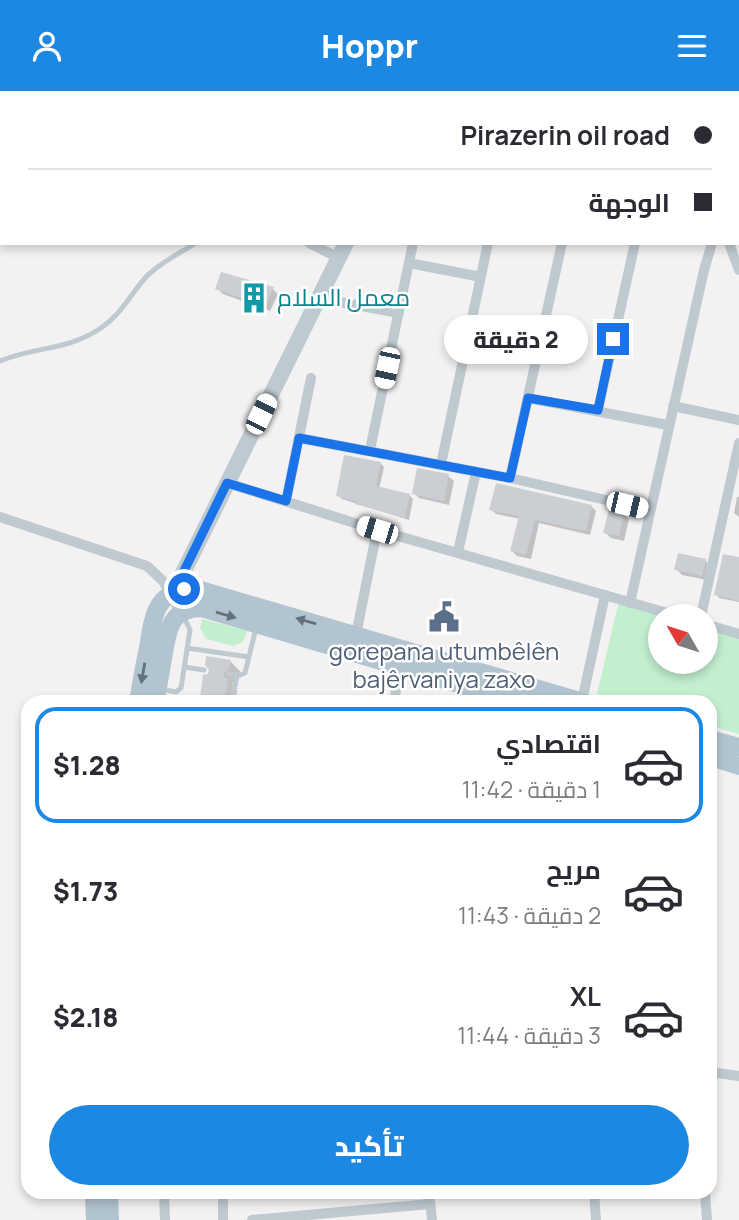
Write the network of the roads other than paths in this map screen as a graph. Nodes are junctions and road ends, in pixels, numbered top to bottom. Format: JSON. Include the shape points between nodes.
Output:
{"nodes":[{"id":1,"x":193,"y":245,"type":"edge"},
{"id":2,"x":318,"y":245,"type":"edge"},
{"id":3,"x":413,"y":245,"type":"edge"},
{"id":4,"x":488,"y":245,"type":"edge"},
{"id":5,"x":562,"y":245,"type":"edge"},
{"id":6,"x":635,"y":245,"type":"edge"},
{"id":7,"x":711,"y":245,"type":"edge"},
{"id":8,"x":730,"y":245,"type":"edge"},
{"id":9,"x":343,"y":251,"type":"edge"},
{"id":10,"x":409,"y":263,"type":"junction"},
{"id":11,"x":739,"y":270,"type":"edge"},
{"id":12,"x":481,"y":277,"type":"junction"},
{"id":13,"x":318,"y":298,"type":"junction"},
{"id":14,"x":398,"y":313,"type":"junction"},
{"id":15,"x":466,"y":344,"type":"junction"},
{"id":16,"x":0,"y":361,"type":"edge"},
{"id":17,"x":536,"y":361,"type":"junction"},
{"id":18,"x":311,"y":378,"type":"dead end"},
{"id":19,"x":528,"y":398,"type":"junction"},
{"id":20,"x":673,"y":406,"type":"junction"},
{"id":21,"x":598,"y":410,"type":"junction"},
{"id":22,"x":739,"y":421,"type":"edge"},
{"id":23,"x":668,"y":425,"type":"junction"},
{"id":24,"x":299,"y":438,"type":"junction"},
{"id":25,"x":739,"y":443,"type":"edge"},
{"id":26,"x":370,"y":450,"type":"junction"},
{"id":27,"x":441,"y":464,"type":"junction"},
{"id":28,"x":476,"y":472,"type":"junction"},
{"id":29,"x":736,"y":472,"type":"edge"},
{"id":30,"x":510,"y":478,"type":"junction"},
{"id":31,"x":227,"y":483,"type":"junction"},
{"id":32,"x":286,"y":501,"type":"junction"},
{"id":33,"x":650,"y":510,"type":"junction"},
{"id":34,"x":0,"y":517,"type":"edge"},
{"id":35,"x":377,"y":530,"type":"junction"},
{"id":36,"x":458,"y":552,"type":"junction"},
{"id":37,"x":177,"y":591,"type":"junction"},
{"id":38,"x":605,"y":596,"type":"junction"},
{"id":39,"x":630,"y":603,"type":"junction"},
{"id":40,"x":704,"y":604,"type":"edge"},
{"id":41,"x":648,"y":608,"type":"edge"},
{"id":42,"x":187,"y":610,"type":"junction"},
{"id":43,"x":257,"y":624,"type":"junction"},
{"id":44,"x":718,"y":627,"type":"edge"},
{"id":45,"x":739,"y":633,"type":"edge"},
{"id":46,"x":356,"y":635,"type":"junction"},
{"id":47,"x":187,"y":647,"type":"junction"},
{"id":48,"x":249,"y":657,"type":"junction"},
{"id":49,"x":184,"y":667,"type":"junction"},
{"id":50,"x":402,"y":667,"type":"junction"},
{"id":51,"x":204,"y":670,"type":"dead end"},
{"id":52,"x":229,"y":674,"type":"dead end"},
{"id":53,"x":237,"y":675,"type":"junction"},
{"id":54,"x":178,"y":691,"type":"junction"},
{"id":55,"x":139,"y":695,"type":"edge"},
{"id":56,"x":157,"y":695,"type":"edge"},
{"id":57,"x":178,"y":695,"type":"edge"},
{"id":58,"x":233,"y":695,"type":"edge"},
{"id":59,"x":395,"y":695,"type":"edge"},
{"id":60,"x":482,"y":695,"type":"edge"},
{"id":61,"x":559,"y":695,"type":"edge"},
{"id":62,"x":584,"y":695,"type":"edge"},
{"id":63,"x":717,"y":741,"type":"edge"},
{"id":64,"x":739,"y":747,"type":"edge"},
{"id":65,"x":717,"y":759,"type":"edge"},
{"id":66,"x":739,"y":766,"type":"edge"},
{"id":67,"x":717,"y":1073,"type":"edge"},
{"id":68,"x":739,"y":1076,"type":"edge"},
{"id":69,"x":94,"y":1199,"type":"edge"},
{"id":70,"x":109,"y":1199,"type":"edge"},
{"id":71,"x":164,"y":1199,"type":"edge"},
{"id":72,"x":223,"y":1199,"type":"edge"},
{"id":73,"x":422,"y":1199,"type":"edge"},
{"id":74,"x":430,"y":1199,"type":"edge"},
{"id":75,"x":594,"y":1199,"type":"edge"},
{"id":76,"x":706,"y":1199,"type":"edge"},
{"id":77,"x":95,"y":1220,"type":"edge"},
{"id":78,"x":110,"y":1220,"type":"edge"},
{"id":79,"x":165,"y":1220,"type":"edge"},
{"id":80,"x":223,"y":1220,"type":"edge"},
{"id":81,"x":252,"y":1220,"type":"edge"},
{"id":82,"x":432,"y":1220,"type":"edge"},
{"id":83,"x":596,"y":1220,"type":"edge"},
{"id":84,"x":708,"y":1220,"type":"edge"}],
"edges":[{"from":1,"to":16,"type":"lane","via":[[155,269],[102,328],[66,346]]},
{"from":2,"to":9,"type":"street"},
{"from":3,"to":10,"type":"street"},
{"from":4,"to":12,"type":"street"},
{"from":5,"to":17,"type":"street"},
{"from":6,"to":21,"type":"street"},
{"from":7,"to":20,"type":"street"},
{"from":8,"to":11,"type":"street"},
{"from":9,"to":13,"type":"main road"},
{"from":10,"to":12,"type":"street"},
{"from":10,"to":14,"type":"street"},
{"from":12,"to":15,"type":"street"},
{"from":13,"to":14,"type":"street"},
{"from":13,"to":31,"type":"main road"},
{"from":14,"to":26,"type":"street"},
{"from":15,"to":17,"type":"street"},
{"from":15,"to":27,"type":"street"},
{"from":17,"to":19,"type":"street"},
{"from":18,"to":24,"type":"street"},
{"from":19,"to":21,"type":"street"},
{"from":19,"to":30,"type":"street"},
{"from":20,"to":22,"type":"street"},
{"from":20,"to":23,"type":"street"},
{"from":21,"to":23,"type":"street"},
{"from":23,"to":33,"type":"street"},
{"from":24,"to":26,"type":"street"},
{"from":24,"to":32,"type":"street"},
{"from":25,"to":29,"type":"street"},
{"from":26,"to":27,"type":"street"},
{"from":27,"to":28,"type":"street"},
{"from":28,"to":30,"type":"street"},
{"from":28,"to":36,"type":"street"},
{"from":29,"to":40,"type":"street"},
{"from":30,"to":33,"type":"street"},
{"from":31,"to":32,"type":"street"},
{"from":31,"to":37,"type":"main road"},
{"from":32,"to":35,"type":"street"},
{"from":33,"to":39,"type":"street"},
{"from":34,"to":37,"type":"street","via":[[138,561]]},
{"from":35,"to":36,"type":"street"},
{"from":35,"to":46,"type":"street"},
{"from":36,"to":38,"type":"street"},
{"from":37,"to":42,"type":"main road"},
{"from":46,"to":37,"type":"main road","one_way":true,"via":[[197,589]]},
{"from":37,"to":55,"type":"main road","one_way":true,"via":[[154,613]]},
{"from":38,"to":39,"type":"street"},
{"from":38,"to":62,"type":"street"},
{"from":39,"to":41,"type":"street"},
{"from":42,"to":43,"type":"main road","one_way":true,"via":[[202,608]]},
{"from":42,"to":47,"type":"lane"},
{"from":42,"to":56,"type":"main road","via":[[168,631]]},
{"from":43,"to":48,"type":"lane"},
{"from":43,"to":50,"type":"main road"},
{"from":44,"to":45,"type":"street"},
{"from":46,"to":61,"type":"main road"},
{"from":47,"to":48,"type":"lane"},
{"from":47,"to":49,"type":"lane"},
{"from":48,"to":53,"type":"lane","via":[[244,674]]},
{"from":49,"to":51,"type":"lane"},
{"from":49,"to":54,"type":"lane"},
{"from":50,"to":59,"type":"street"},
{"from":50,"to":60,"type":"main road"},
{"from":52,"to":53,"type":"lane"},
{"from":53,"to":58,"type":"lane"},
{"from":54,"to":56,"type":"lane"},
{"from":54,"to":57,"type":"lane"},
{"from":63,"to":64,"type":"main road"},
{"from":65,"to":66,"type":"main road"},
{"from":67,"to":68,"type":"street"},
{"from":69,"to":77,"type":"main road"},
{"from":70,"to":78,"type":"main road"},
{"from":71,"to":79,"type":"street"},
{"from":72,"to":80,"type":"street"},
{"from":73,"to":81,"type":"street"},
{"from":74,"to":82,"type":"street"},
{"from":75,"to":83,"type":"street"},
{"from":76,"to":84,"type":"street"}]}
